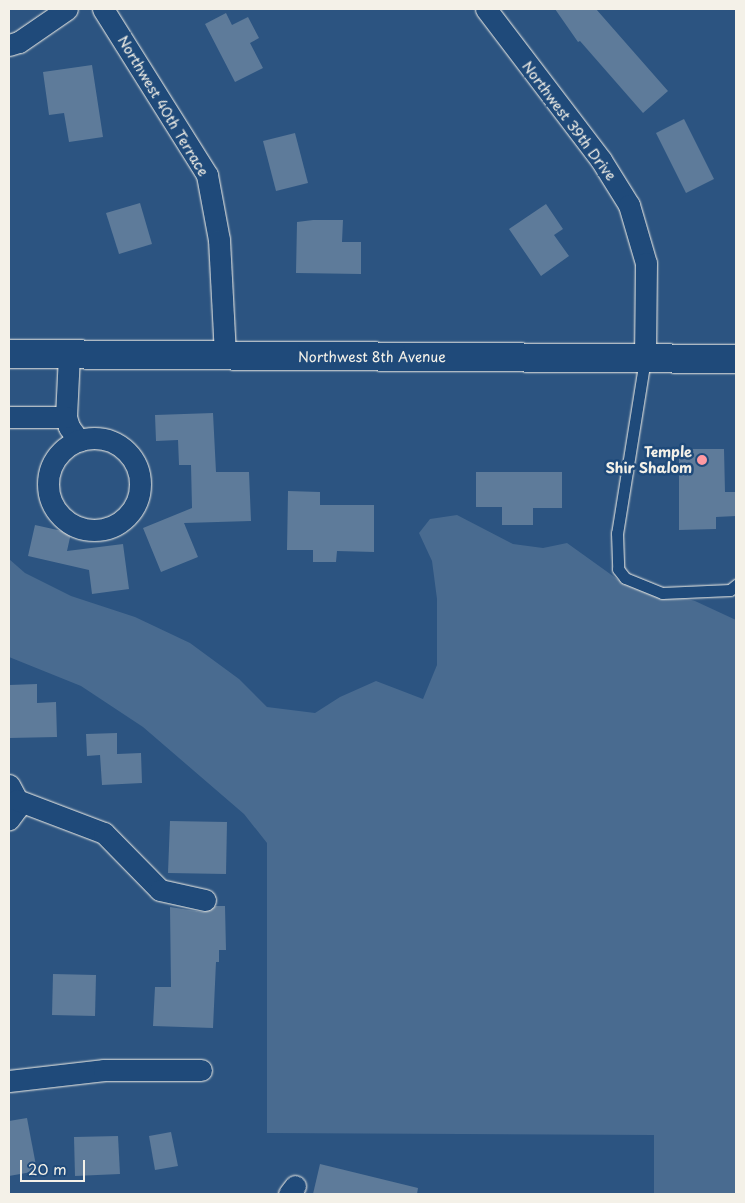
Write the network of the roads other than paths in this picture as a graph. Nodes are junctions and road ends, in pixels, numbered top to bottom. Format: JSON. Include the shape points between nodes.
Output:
{"nodes":[{"id":1,"x":67,"y":9,"type":"edge"},
{"id":2,"x":103,"y":9,"type":"edge"},
{"id":3,"x":486,"y":9,"type":"edge"},
{"id":4,"x":9,"y":45,"type":"edge"},
{"id":5,"x":9,"y":354,"type":"edge"},
{"id":6,"x":68,"y":355,"type":"junction"},
{"id":7,"x":225,"y":356,"type":"junction"},
{"id":8,"x":645,"y":359,"type":"junction"},
{"id":9,"x":736,"y":360,"type":"edge"},
{"id":10,"x":9,"y":417,"type":"edge"},
{"id":11,"x":66,"y":417,"type":"junction"},
{"id":12,"x":80,"y":441,"type":"junction"},
{"id":13,"x":736,"y":585,"type":"edge"},
{"id":14,"x":13,"y":792,"type":"edge"},
{"id":15,"x":9,"y":819,"type":"edge"},
{"id":16,"x":205,"y":900,"type":"dead end"},
{"id":17,"x":201,"y":1070,"type":"dead end"},
{"id":18,"x":9,"y":1081,"type":"edge"}],
"edges":[{"from":1,"to":4,"type":"street","via":[[19,42]]},
{"from":2,"to":7,"type":"street","name":"Northwest 40th Terrace","via":[[207,175],[219,240]]},
{"from":3,"to":8,"type":"street","name":"Northwest 39th Drive","via":[[601,160],[629,206],[646,263]]},
{"from":5,"to":6,"type":"street","name":"Northwest 8th Avenue"},
{"from":6,"to":7,"type":"street","name":"Northwest 8th Avenue"},
{"from":6,"to":11,"type":"street"},
{"from":7,"to":8,"type":"street","name":"Northwest 8th Avenue"},
{"from":8,"to":9,"type":"street","name":"Northwest 8th Avenue"},
{"from":8,"to":13,"type":"lane","via":[[617,533],[618,569],[625,578],[662,593],[730,590]]},
{"from":10,"to":11,"type":"street"},
{"from":11,"to":12,"type":"street"},
{"from":12,"to":12,"type":"street","via":[[61,453],[50,472],[52,504],[66,521],[76,526],[87,530],[111,527],[131,512],[137,500],[136,469],[127,453],[117,445],[92,439]]},
{"from":14,"to":15,"type":"street","via":[[17,808]]},
{"from":14,"to":16,"type":"street","via":[[104,833],[160,890]]},
{"from":17,"to":18,"type":"street","via":[[104,1070]]}]}
